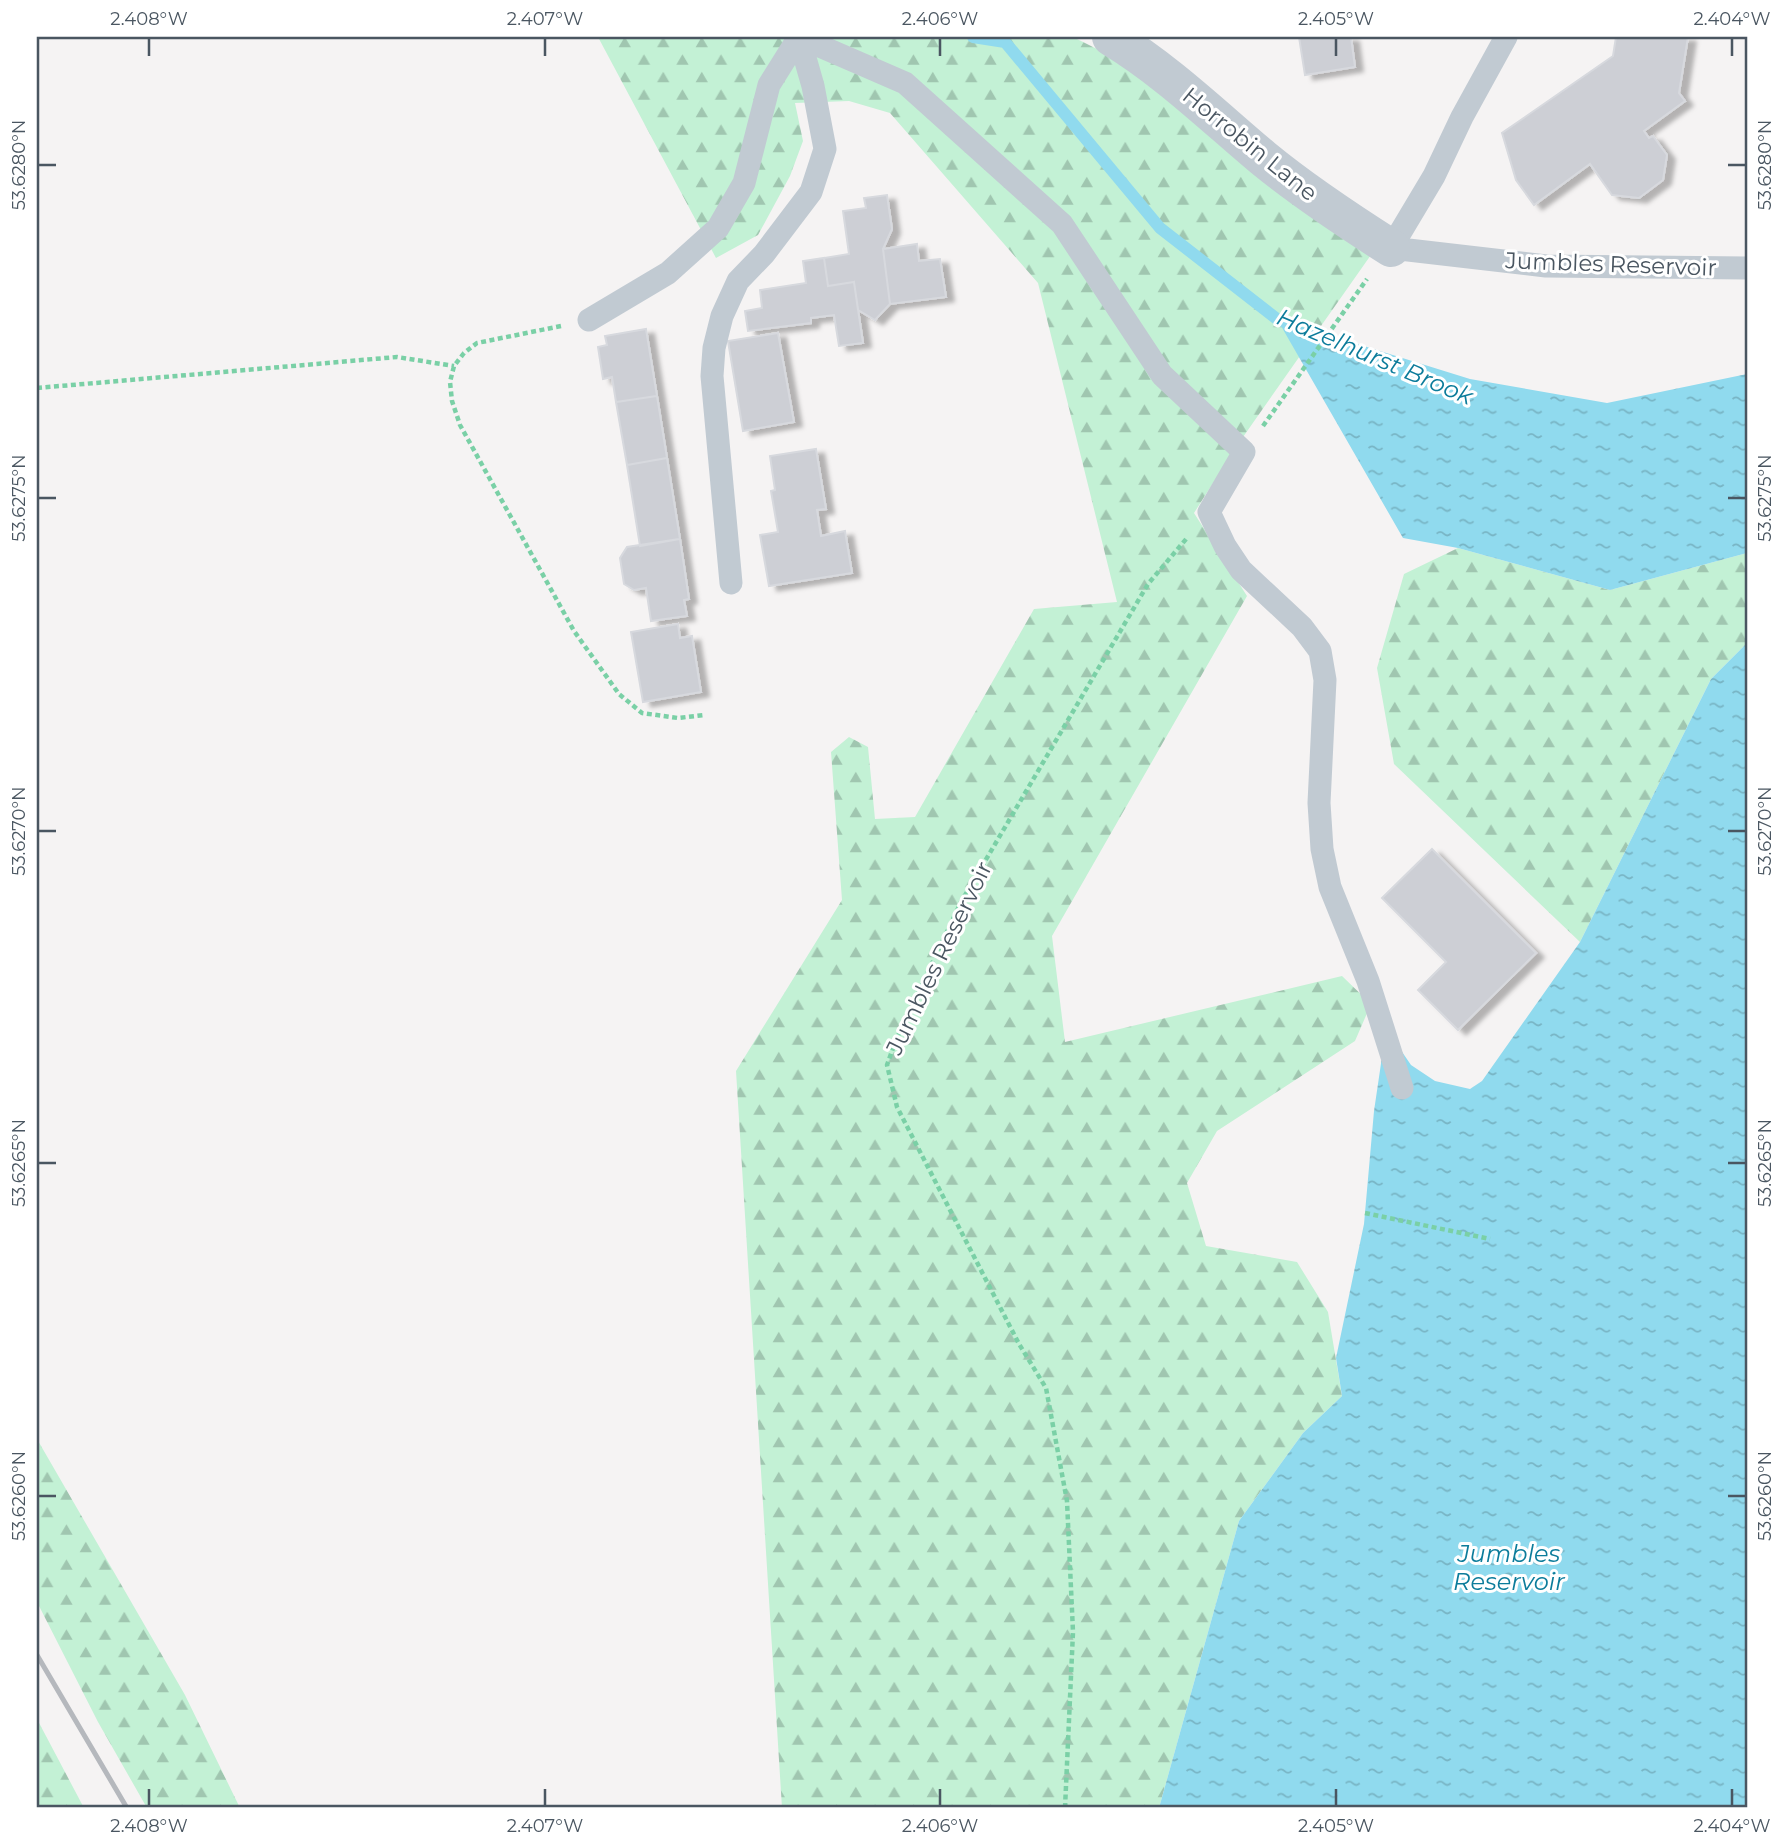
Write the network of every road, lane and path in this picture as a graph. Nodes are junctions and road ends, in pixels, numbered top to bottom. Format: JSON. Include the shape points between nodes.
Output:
{"nodes":[{"id":1,"x":799,"y":37,"type":"edge"},
{"id":2,"x":1111,"y":37,"type":"edge"},
{"id":3,"x":1506,"y":37,"type":"edge"},
{"id":4,"x":1391,"y":248,"type":"junction"},
{"id":5,"x":1747,"y":268,"type":"edge"},
{"id":6,"x":1367,"y":278,"type":"dead end"},
{"id":7,"x":589,"y":320,"type":"joint"},
{"id":8,"x":454,"y":366,"type":"junction"},
{"id":9,"x":37,"y":388,"type":"edge"},
{"id":10,"x":1244,"y":452,"type":"junction"},
{"id":11,"x":1209,"y":512,"type":"junction"},
{"id":12,"x":731,"y":583,"type":"dead end"},
{"id":13,"x":704,"y":715,"type":"dead end"},
{"id":14,"x":1402,"y":1087,"type":"dead end"},
{"id":15,"x":1365,"y":1213,"type":"dead end"},
{"id":16,"x":1490,"y":1239,"type":"dead end"},
{"id":17,"x":1065,"y":1808,"type":"edge"}],
"edges":[{"from":1,"to":10,"type":"lane","via":[[905,83],[1062,224],[1162,375]]},
{"from":2,"to":4,"type":"street","name":"Horrobin Lane","via":[[1199,101],[1335,212]]},
{"from":3,"to":4,"type":"lane"},
{"from":4,"to":5,"type":"lane","name":"Jumbles Reservoir","via":[[1546,266]]},
{"from":6,"to":10,"type":"path"},
{"from":7,"to":8,"type":"path","via":[[477,343]]},
{"from":7,"to":12,"type":"lane","via":[[668,273],[718,228],[744,183],[769,85],[799,37],[825,149],[811,192],[738,281],[714,348],[712,376]]},
{"from":8,"to":9,"type":"path","via":[[397,358]]},
{"from":8,"to":13,"type":"path","via":[[450,382],[460,425],[574,631],[619,694],[642,713],[678,718]]},
{"from":10,"to":11,"type":"lane"},
{"from":11,"to":14,"type":"lane","via":[[1241,570],[1302,627],[1320,651],[1325,680],[1319,803],[1322,849],[1330,887],[1368,981]]},
{"from":11,"to":17,"type":"path","name":"Jumbles Reservoir","via":[[1148,584],[968,890],[887,1065],[897,1107],[1046,1388],[1066,1501],[1073,1632]]},
{"from":15,"to":16,"type":"path"}]}
